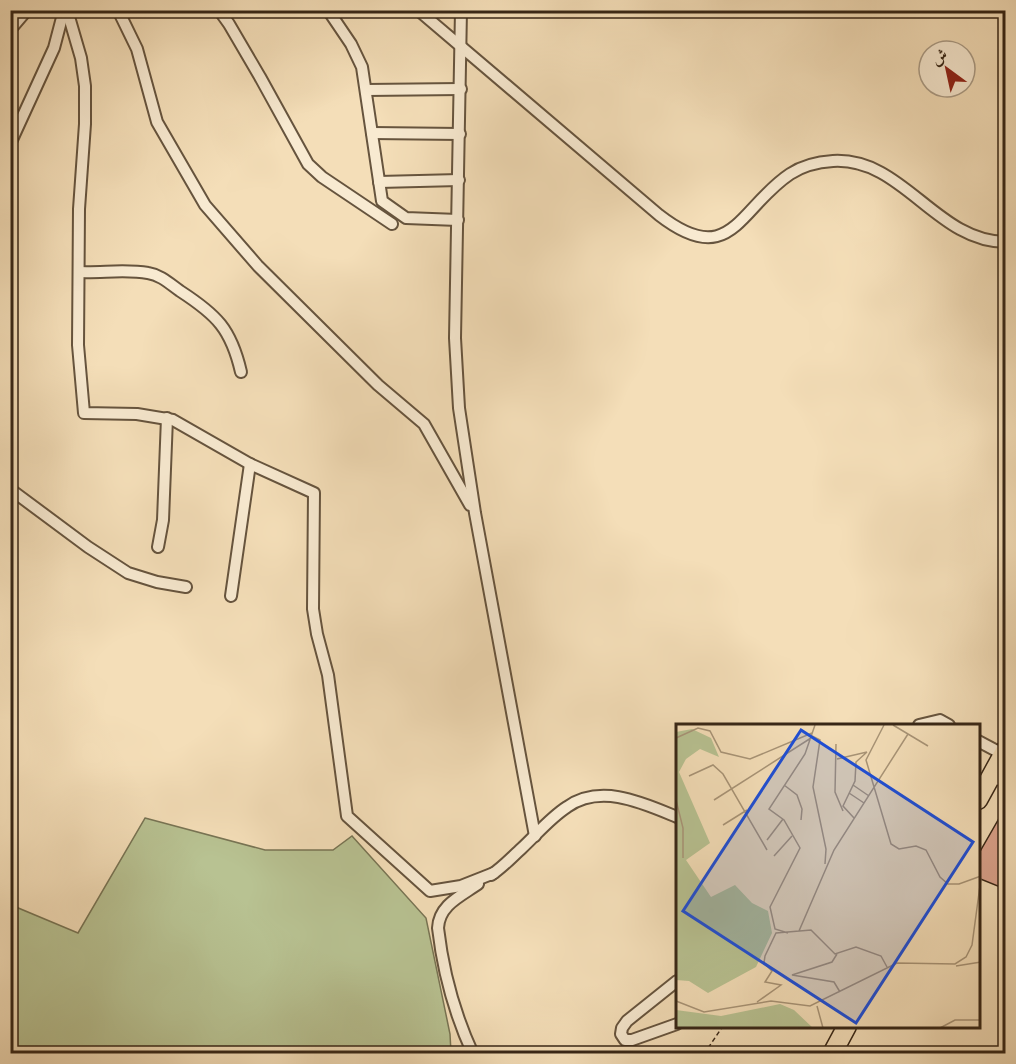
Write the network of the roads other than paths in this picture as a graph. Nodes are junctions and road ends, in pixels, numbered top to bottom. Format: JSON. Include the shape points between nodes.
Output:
{"nodes":[{"id":1,"x":27,"y":10,"type":"edge"},
{"id":2,"x":66,"y":10,"type":"edge"},
{"id":3,"x":118,"y":10,"type":"edge"},
{"id":4,"x":328,"y":10,"type":"edge"},
{"id":5,"x":418,"y":10,"type":"edge"},
{"id":6,"x":461,"y":10,"type":"edge"},
{"id":7,"x":223,"y":11,"type":"edge"},
{"id":8,"x":10,"y":30,"type":"edge"},
{"id":9,"x":462,"y":47,"type":"junction"},
{"id":10,"x":461,"y":89,"type":"junction"},
{"id":11,"x":366,"y":90,"type":"junction"},
{"id":12,"x":372,"y":133,"type":"junction"},
{"id":13,"x":460,"y":134,"type":"junction"},
{"id":14,"x":10,"y":144,"type":"edge"},
{"id":15,"x":459,"y":180,"type":"junction"},
{"id":16,"x":380,"y":182,"type":"junction"},
{"id":17,"x":458,"y":220,"type":"junction"},
{"id":18,"x":392,"y":224,"type":"dead end"},
{"id":19,"x":1005,"y":242,"type":"edge"},
{"id":20,"x":80,"y":272,"type":"junction"},
{"id":21,"x":241,"y":372,"type":"dead end"},
{"id":22,"x":167,"y":418,"type":"junction"},
{"id":23,"x":250,"y":464,"type":"junction"},
{"id":24,"x":10,"y":489,"type":"edge"},
{"id":25,"x":475,"y":513,"type":"junction"},
{"id":26,"x":158,"y":547,"type":"dead end"},
{"id":27,"x":186,"y":587,"type":"dead end"},
{"id":28,"x":231,"y":596,"type":"dead end"},
{"id":29,"x":923,"y":724,"type":"edge"},
{"id":30,"x":947,"y":724,"type":"edge"},
{"id":31,"x":1005,"y":734,"type":"edge"},
{"id":32,"x":980,"y":742,"type":"edge"},
{"id":33,"x":1000,"y":750,"type":"edge"},
{"id":34,"x":991,"y":782,"type":"edge"},
{"id":35,"x":980,"y":797,"type":"edge"},
{"id":36,"x":676,"y":817,"type":"edge"},
{"id":37,"x":535,"y":836,"type":"junction"},
{"id":38,"x":494,"y":873,"type":"junction"},
{"id":39,"x":676,"y":982,"type":"edge"},
{"id":40,"x":676,"y":1024,"type":"edge"},
{"id":41,"x":846,"y":1028,"type":"edge"},
{"id":42,"x":855,"y":1028,"type":"edge"},
{"id":43,"x":473,"y":1053,"type":"edge"},
{"id":44,"x":831,"y":1053,"type":"edge"},
{"id":45,"x":842,"y":1053,"type":"edge"}],
"edges":[{"from":1,"to":8,"type":"street"},
{"from":2,"to":14,"type":"street","via":[[54,48]]},
{"from":2,"to":20,"type":"street","via":[[85,86]]},
{"from":3,"to":25,"type":"street","via":[[135,43],[158,122],[205,205],[264,272],[378,386],[424,424]]},
{"from":4,"to":11,"type":"street","via":[[359,58]]},
{"from":5,"to":9,"type":"street"},
{"from":6,"to":9,"type":"street"},
{"from":7,"to":18,"type":"street","via":[[308,164]]},
{"from":9,"to":10,"type":"street"},
{"from":9,"to":19,"type":"street","via":[[659,215],[688,234],[708,237],[727,232],[790,174],[815,163],[844,161],[876,169],[969,235]]},
{"from":10,"to":11,"type":"street"},
{"from":10,"to":13,"type":"street"},
{"from":11,"to":12,"type":"street"},
{"from":12,"to":13,"type":"street"},
{"from":12,"to":16,"type":"street"},
{"from":13,"to":15,"type":"street"},
{"from":15,"to":16,"type":"street"},
{"from":15,"to":17,"type":"street"},
{"from":16,"to":17,"type":"street","via":[[382,201],[406,218]]},
{"from":17,"to":25,"type":"street","via":[[455,338],[459,408]]},
{"from":20,"to":21,"type":"street","via":[[144,273],[161,278],[220,322],[234,345]]},
{"from":20,"to":22,"type":"street","via":[[78,345],[84,413]]},
{"from":22,"to":23,"type":"street"},
{"from":22,"to":26,"type":"street","via":[[163,520]]},
{"from":23,"to":28,"type":"street"},
{"from":23,"to":38,"type":"street","via":[[314,493],[313,609],[328,675],[347,816],[430,891],[461,886]]},
{"from":24,"to":27,"type":"street","via":[[128,573]]},
{"from":25,"to":37,"type":"street"},
{"from":29,"to":30,"type":"street","via":[[940,720]]},
{"from":31,"to":33,"type":"main road"},
{"from":32,"to":33,"type":"street"},
{"from":33,"to":34,"type":"main road"},
{"from":34,"to":35,"type":"main road"},
{"from":36,"to":37,"type":"street","via":[[634,800],[593,796],[568,806]]},
{"from":37,"to":38,"type":"street"},
{"from":38,"to":43,"type":"street","via":[[446,906],[439,921],[449,985]]},
{"from":39,"to":40,"type":"street","via":[[627,1021],[621,1034],[625,1040],[632,1040]]},
{"from":41,"to":44,"type":"main road"},
{"from":42,"to":45,"type":"main road"}]}
